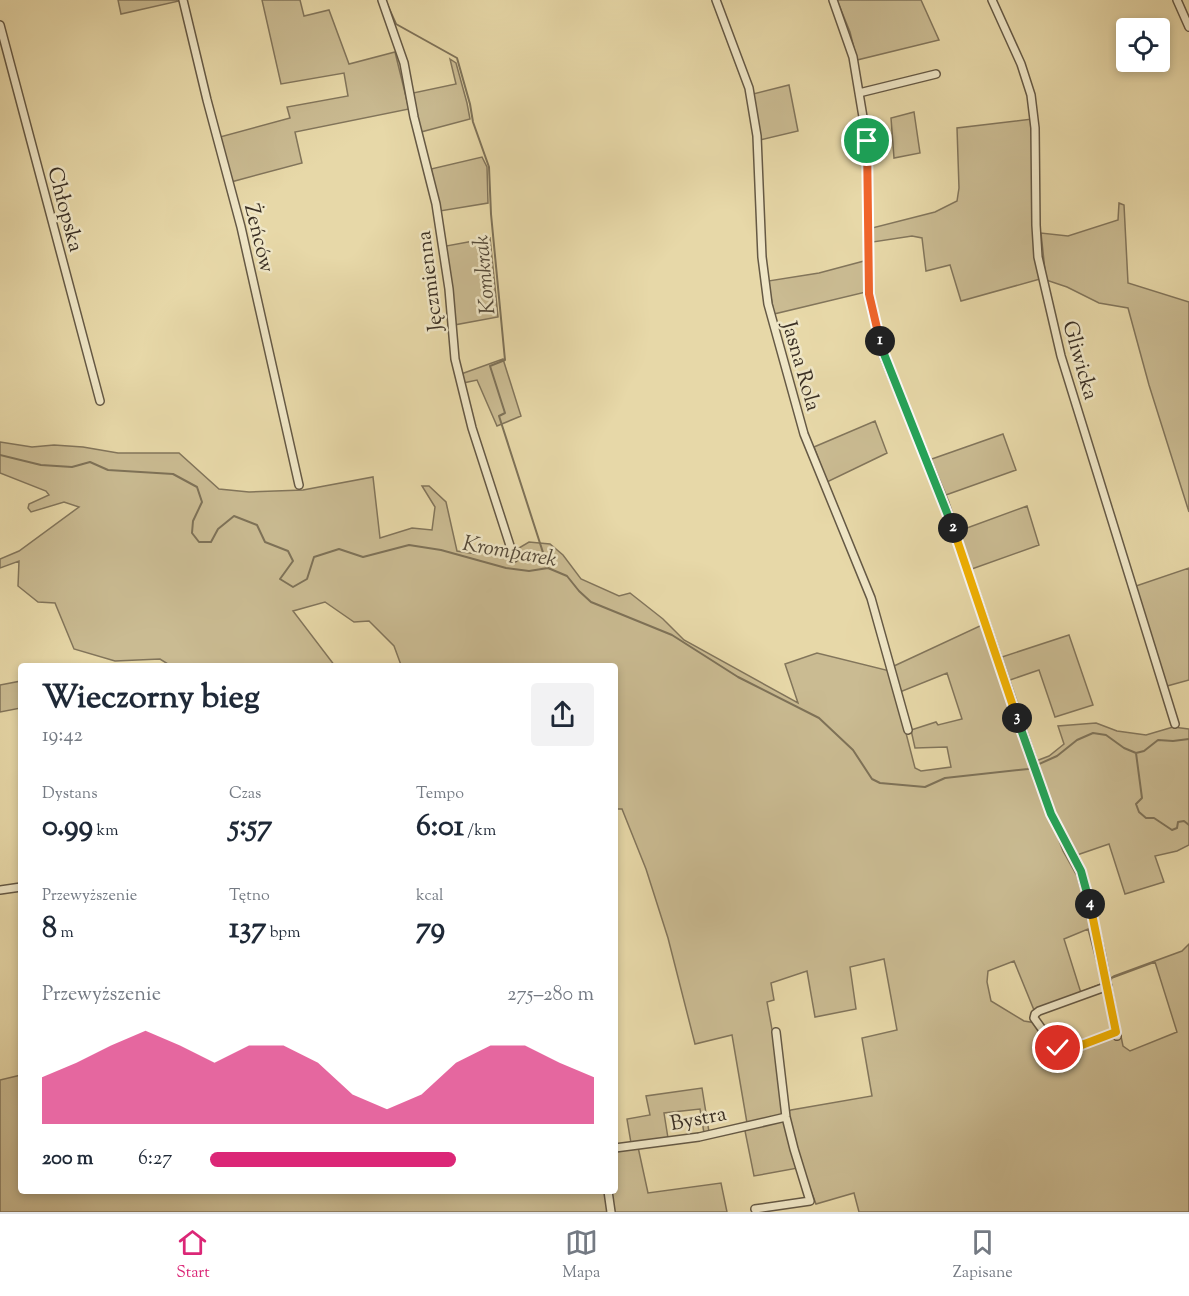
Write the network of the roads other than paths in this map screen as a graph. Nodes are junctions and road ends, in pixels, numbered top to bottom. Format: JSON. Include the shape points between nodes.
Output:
{"nodes":[{"id":1,"x":183,"y":0,"type":"edge"},
{"id":2,"x":716,"y":0,"type":"edge"},
{"id":3,"x":833,"y":0,"type":"edge"},
{"id":4,"x":992,"y":0,"type":"edge"},
{"id":5,"x":1177,"y":0,"type":"edge"},
{"id":6,"x":383,"y":2,"type":"edge"},
{"id":7,"x":0,"y":25,"type":"edge"},
{"id":8,"x":1189,"y":27,"type":"edge"},
{"id":9,"x":936,"y":74,"type":"dead end"},
{"id":10,"x":859,"y":93,"type":"junction"},
{"id":11,"x":100,"y":401,"type":"dead end"},
{"id":12,"x":299,"y":485,"type":"dead end"},
{"id":13,"x":514,"y":558,"type":"dead end"},
{"id":14,"x":1175,"y":724,"type":"dead end"},
{"id":15,"x":908,"y":730,"type":"dead end"},
{"id":16,"x":18,"y":887,"type":"edge"},
{"id":17,"x":0,"y":890,"type":"edge"},
{"id":18,"x":1108,"y":986,"type":"junction"},
{"id":19,"x":776,"y":1032,"type":"dead end"},
{"id":20,"x":786,"y":1117,"type":"junction"},
{"id":21,"x":618,"y":1148,"type":"edge"},
{"id":22,"x":608,"y":1194,"type":"edge"},
{"id":23,"x":755,"y":1209,"type":"dead end"},
{"id":24,"x":611,"y":1212,"type":"edge"}],
"edges":[{"from":1,"to":12,"type":"street","name":"Żeńców","via":[[241,227]]},
{"from":2,"to":15,"type":"street","name":"Jasna Rola","via":[[749,88],[757,136],[762,257],[773,324],[804,434],[871,598]]},
{"from":3,"to":10,"type":"street","via":[[853,57]]},
{"from":4,"to":14,"type":"street","name":"Gliwicka","via":[[1032,95],[1038,257],[1060,356]]},
{"from":5,"to":8,"type":"street"},
{"from":6,"to":13,"type":"street","name":"Jęczmienna","via":[[404,63],[436,204],[455,358],[472,428]]},
{"from":7,"to":11,"type":"street","name":"Chłopska"},
{"from":9,"to":10,"type":"street"},
{"from":10,"to":18,"type":"street","via":[[869,163],[869,294],[884,354],[945,504],[1051,814],[1083,876]]},
{"from":16,"to":17,"type":"street"},
{"from":18,"to":18,"type":"street","via":[[1039,1011],[1034,1018],[1052,1043],[1063,1050],[1117,1034]]},
{"from":19,"to":20,"type":"street"},
{"from":20,"to":21,"type":"street","name":"Bystra","via":[[699,1137]]},
{"from":20,"to":23,"type":"street","via":[[810,1201]]},
{"from":22,"to":24,"type":"street"}]}
